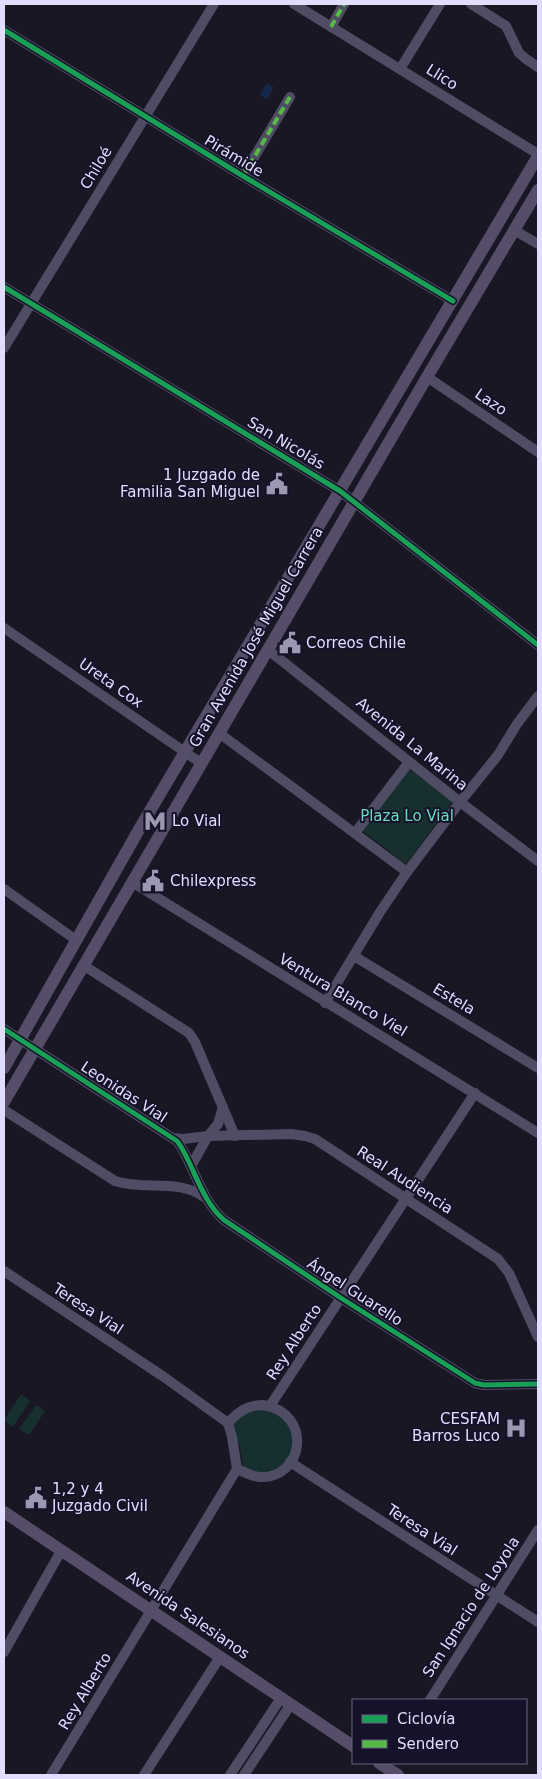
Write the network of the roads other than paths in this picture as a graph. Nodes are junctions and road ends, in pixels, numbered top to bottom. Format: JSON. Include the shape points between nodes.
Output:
{"nodes":[{"id":1,"x":214,"y":4,"type":"edge"},
{"id":2,"x":294,"y":4,"type":"edge"},
{"id":3,"x":344,"y":4,"type":"edge"},
{"id":4,"x":440,"y":4,"type":"edge"},
{"id":5,"x":471,"y":4,"type":"edge"},
{"id":6,"x":331,"y":26,"type":"junction"},
{"id":7,"x":4,"y":30,"type":"edge"},
{"id":8,"x":538,"y":67,"type":"edge"},
{"id":9,"x":400,"y":69,"type":"junction"},
{"id":10,"x":290,"y":97,"type":"dead end"},
{"id":11,"x":145,"y":117,"type":"junction"},
{"id":12,"x":538,"y":155,"type":"edge"},
{"id":13,"x":243,"y":176,"type":"junction"},
{"id":14,"x":538,"y":190,"type":"edge"},
{"id":15,"x":514,"y":230,"type":"junction"},
{"id":16,"x":538,"y":244,"type":"edge"},
{"id":17,"x":4,"y":287,"type":"edge"},
{"id":18,"x":452,"y":301,"type":"junction"},
{"id":19,"x":31,"y":304,"type":"junction"},
{"id":20,"x":469,"y":306,"type":"junction"},
{"id":21,"x":4,"y":348,"type":"edge"},
{"id":22,"x":427,"y":376,"type":"junction"},
{"id":23,"x":538,"y":452,"type":"edge"},
{"id":24,"x":340,"y":490,"type":"junction"},
{"id":25,"x":354,"y":501,"type":"junction"},
{"id":26,"x":4,"y":628,"type":"edge"},
{"id":27,"x":538,"y":645,"type":"edge"},
{"id":28,"x":267,"y":650,"type":"junction"},
{"id":29,"x":538,"y":696,"type":"edge"},
{"id":30,"x":219,"y":733,"type":"junction"},
{"id":31,"x":185,"y":753,"type":"junction"},
{"id":32,"x":409,"y":762,"type":"junction"},
{"id":33,"x":201,"y":763,"type":"junction"},
{"id":34,"x":460,"y":802,"type":"junction"},
{"id":35,"x":355,"y":833,"type":"junction"},
{"id":36,"x":538,"y":861,"type":"edge"},
{"id":37,"x":408,"y":872,"type":"junction"},
{"id":38,"x":132,"y":882,"type":"junction"},
{"id":39,"x":4,"y":890,"type":"edge"},
{"id":40,"x":76,"y":940,"type":"junction"},
{"id":41,"x":354,"y":956,"type":"junction"},
{"id":42,"x":83,"y":965,"type":"junction"},
{"id":43,"x":325,"y":1002,"type":"junction"},
{"id":44,"x":4,"y":1029,"type":"edge"},
{"id":45,"x":20,"y":1040,"type":"junction"},
{"id":46,"x":34,"y":1049,"type":"junction"},
{"id":47,"x":4,"y":1068,"type":"edge"},
{"id":48,"x":538,"y":1068,"type":"edge"},
{"id":49,"x":475,"y":1093,"type":"junction"},
{"id":50,"x":4,"y":1102,"type":"edge"},
{"id":51,"x":223,"y":1107,"type":"junction"},
{"id":52,"x":4,"y":1110,"type":"edge"},
{"id":53,"x":538,"y":1133,"type":"edge"},
{"id":54,"x":208,"y":1136,"type":"junction"},
{"id":55,"x":235,"y":1136,"type":"junction"},
{"id":56,"x":172,"y":1138,"type":"junction"},
{"id":57,"x":191,"y":1166,"type":"junction"},
{"id":58,"x":205,"y":1198,"type":"junction"},
{"id":59,"x":405,"y":1199,"type":"junction"},
{"id":60,"x":4,"y":1271,"type":"edge"},
{"id":61,"x":341,"y":1298,"type":"junction"},
{"id":62,"x":538,"y":1337,"type":"edge"},
{"id":63,"x":537,"y":1382,"type":"edge"},
{"id":64,"x":270,"y":1406,"type":"junction"},
{"id":65,"x":228,"y":1423,"type":"junction"},
{"id":66,"x":290,"y":1462,"type":"junction"},
{"id":67,"x":237,"y":1469,"type":"junction"},
{"id":68,"x":4,"y":1512,"type":"edge"},
{"id":69,"x":538,"y":1530,"type":"edge"},
{"id":70,"x":61,"y":1551,"type":"junction"},
{"id":71,"x":496,"y":1595,"type":"junction"},
{"id":72,"x":151,"y":1610,"type":"junction"},
{"id":73,"x":538,"y":1622,"type":"edge"},
{"id":74,"x":4,"y":1652,"type":"edge"},
{"id":75,"x":220,"y":1657,"type":"junction"},
{"id":76,"x":431,"y":1699,"type":"edge"},
{"id":77,"x":286,"y":1701,"type":"junction"},
{"id":78,"x":352,"y":1745,"type":"edge"},
{"id":79,"x":384,"y":1767,"type":"edge"},
{"id":80,"x":51,"y":1775,"type":"edge"},
{"id":81,"x":144,"y":1775,"type":"edge"},
{"id":82,"x":230,"y":1775,"type":"edge"},
{"id":83,"x":244,"y":1775,"type":"edge"},
{"id":84,"x":398,"y":1775,"type":"edge"}],
"edges":[{"from":1,"to":11,"type":"street","name":"Chiloé"},
{"from":2,"to":6,"type":"street","name":"Llico"},
{"from":3,"to":6,"type":"street"},
{"from":4,"to":9,"type":"street"},
{"from":5,"to":8,"type":"street","via":[[506,26],[519,53]]},
{"from":6,"to":9,"type":"street","name":"Llico"},
{"from":7,"to":11,"type":"street","name":"Pirámide"},
{"from":9,"to":12,"type":"street","name":"Llico"},
{"from":10,"to":13,"type":"street","name":"Pirámide"},
{"from":11,"to":13,"type":"street","name":"Pirámide"},
{"from":11,"to":19,"type":"street","name":"Chiloé"},
{"from":12,"to":18,"type":"main road","name":"Gran Avenida José Miguel Carrera"},
{"from":13,"to":18,"type":"street","name":"Pirámide"},
{"from":14,"to":15,"type":"main road","name":"Gran Avenida José Miguel Carrera"},
{"from":15,"to":16,"type":"street"},
{"from":15,"to":20,"type":"main road","name":"Gran Avenida José Miguel Carrera"},
{"from":17,"to":19,"type":"street","name":"San Nicolás"},
{"from":18,"to":20,"type":"main road"},
{"from":18,"to":24,"type":"main road","name":"Gran Avenida José Miguel Carrera"},
{"from":19,"to":21,"type":"street","name":"Chiloé"},
{"from":19,"to":24,"type":"street","name":"San Nicolás"},
{"from":20,"to":22,"type":"main road","name":"Gran Avenida José Miguel Carrera"},
{"from":22,"to":23,"type":"street","name":"Lazo"},
{"from":22,"to":25,"type":"main road","name":"Gran Avenida José Miguel Carrera"},
{"from":24,"to":25,"type":"street","name":"San Nicolás"},
{"from":24,"to":31,"type":"main road","name":"Gran Avenida José Miguel Carrera"},
{"from":25,"to":27,"type":"street","name":"San Nicolás"},
{"from":25,"to":28,"type":"main road","name":"Gran Avenida José Miguel Carrera"},
{"from":26,"to":31,"type":"street","name":"Ureta Cox"},
{"from":28,"to":30,"type":"main road","name":"Gran Avenida José Miguel Carrera"},
{"from":28,"to":32,"type":"street","name":"Avenida La Marina"},
{"from":29,"to":34,"type":"street","via":[[498,755]]},
{"from":30,"to":33,"type":"main road","name":"Gran Avenida José Miguel Carrera"},
{"from":30,"to":35,"type":"street"},
{"from":31,"to":33,"type":"street","name":"Ureta Cox"},
{"from":31,"to":40,"type":"main road","name":"Gran Avenida José Miguel Carrera"},
{"from":32,"to":34,"type":"street","name":"Avenida La Marina"},
{"from":32,"to":35,"type":"street"},
{"from":33,"to":38,"type":"main road","name":"Gran Avenida José Miguel Carrera"},
{"from":34,"to":36,"type":"street","name":"Avenida La Marina"},
{"from":34,"to":37,"type":"street"},
{"from":35,"to":37,"type":"street"},
{"from":37,"to":41,"type":"street"},
{"from":38,"to":42,"type":"main road","name":"Gran Avenida José Miguel Carrera"},
{"from":38,"to":43,"type":"street","name":"Ventura Blanco Viel"},
{"from":39,"to":40,"type":"street"},
{"from":40,"to":45,"type":"main road","name":"Gran Avenida José Miguel Carrera"},
{"from":41,"to":43,"type":"street"},
{"from":41,"to":48,"type":"street","name":"Estela"},
{"from":42,"to":46,"type":"main road","name":"Gran Avenida José Miguel Carrera"},
{"from":42,"to":51,"type":"street","via":[[189,1033]]},
{"from":43,"to":49,"type":"street","name":"Ventura Blanco Viel"},
{"from":44,"to":45,"type":"street","name":"Leonidas Vial"},
{"from":45,"to":46,"type":"street","name":"Leonidas Vial"},
{"from":45,"to":47,"type":"main road","name":"Gran Avenida José Miguel Carrera"},
{"from":46,"to":50,"type":"main road","name":"Gran Avenida José Miguel Carrera"},
{"from":46,"to":56,"type":"street","name":"Leonidas Vial"},
{"from":49,"to":53,"type":"street","name":"Ventura Blanco Viel"},
{"from":49,"to":59,"type":"street","name":"Rey Alberto"},
{"from":51,"to":54,"type":"street","via":[[218,1124]]},
{"from":51,"to":55,"type":"street"},
{"from":52,"to":58,"type":"street","name":"Ángel Guarello","via":[[115,1181],[136,1186],[181,1186]]},
{"from":54,"to":55,"type":"street","name":"Leonidas Vial"},
{"from":54,"to":56,"type":"street","name":"Leonidas Vial"},
{"from":54,"to":57,"type":"street"},
{"from":55,"to":59,"type":"street","name":"Real Audiencia","via":[[291,1134],[315,1139]]},
{"from":56,"to":57,"type":"street","name":"Leonidas Vial","via":[[180,1144]]},
{"from":57,"to":58,"type":"street","name":"Ángel Guarello"},
{"from":58,"to":61,"type":"street","name":"Ángel Guarello","via":[[224,1220]]},
{"from":59,"to":61,"type":"street","name":"Rey Alberto"},
{"from":59,"to":62,"type":"street","name":"Real Audiencia","via":[[498,1260],[509,1273]]},
{"from":60,"to":65,"type":"street","name":"Teresa Vial"},
{"from":61,"to":63,"type":"street","name":"Ángel Guarello","via":[[475,1383]]},
{"from":61,"to":64,"type":"street","name":"Rey Alberto"},
{"from":64,"to":65,"type":"street","via":[[250,1406]]},
{"from":64,"to":66,"type":"street","via":[[281,1410],[296,1429],[297,1445]]},
{"from":65,"to":67,"type":"street"},
{"from":66,"to":67,"type":"street","via":[[280,1472],[265,1477]]},
{"from":66,"to":71,"type":"street","name":"Teresa Vial"},
{"from":67,"to":72,"type":"street","name":"Rey Alberto"},
{"from":68,"to":70,"type":"main road","name":"Avenida Salesianos"},
{"from":69,"to":71,"type":"street","name":"San Ignacio de Loyola"},
{"from":70,"to":72,"type":"main road","name":"Avenida Salesianos"},
{"from":70,"to":74,"type":"street"},
{"from":71,"to":73,"type":"street","name":"Teresa Vial"},
{"from":71,"to":76,"type":"street","name":"San Ignacio de Loyola"},
{"from":72,"to":75,"type":"main road","name":"Avenida Salesianos"},
{"from":72,"to":80,"type":"street","name":"Rey Alberto"},
{"from":75,"to":77,"type":"main road","name":"Avenida Salesianos"},
{"from":75,"to":81,"type":"street"},
{"from":77,"to":78,"type":"main road","name":"Avenida Salesianos"},
{"from":77,"to":82,"type":"street"},
{"from":77,"to":83,"type":"street"},
{"from":79,"to":84,"type":"main road"}]}
